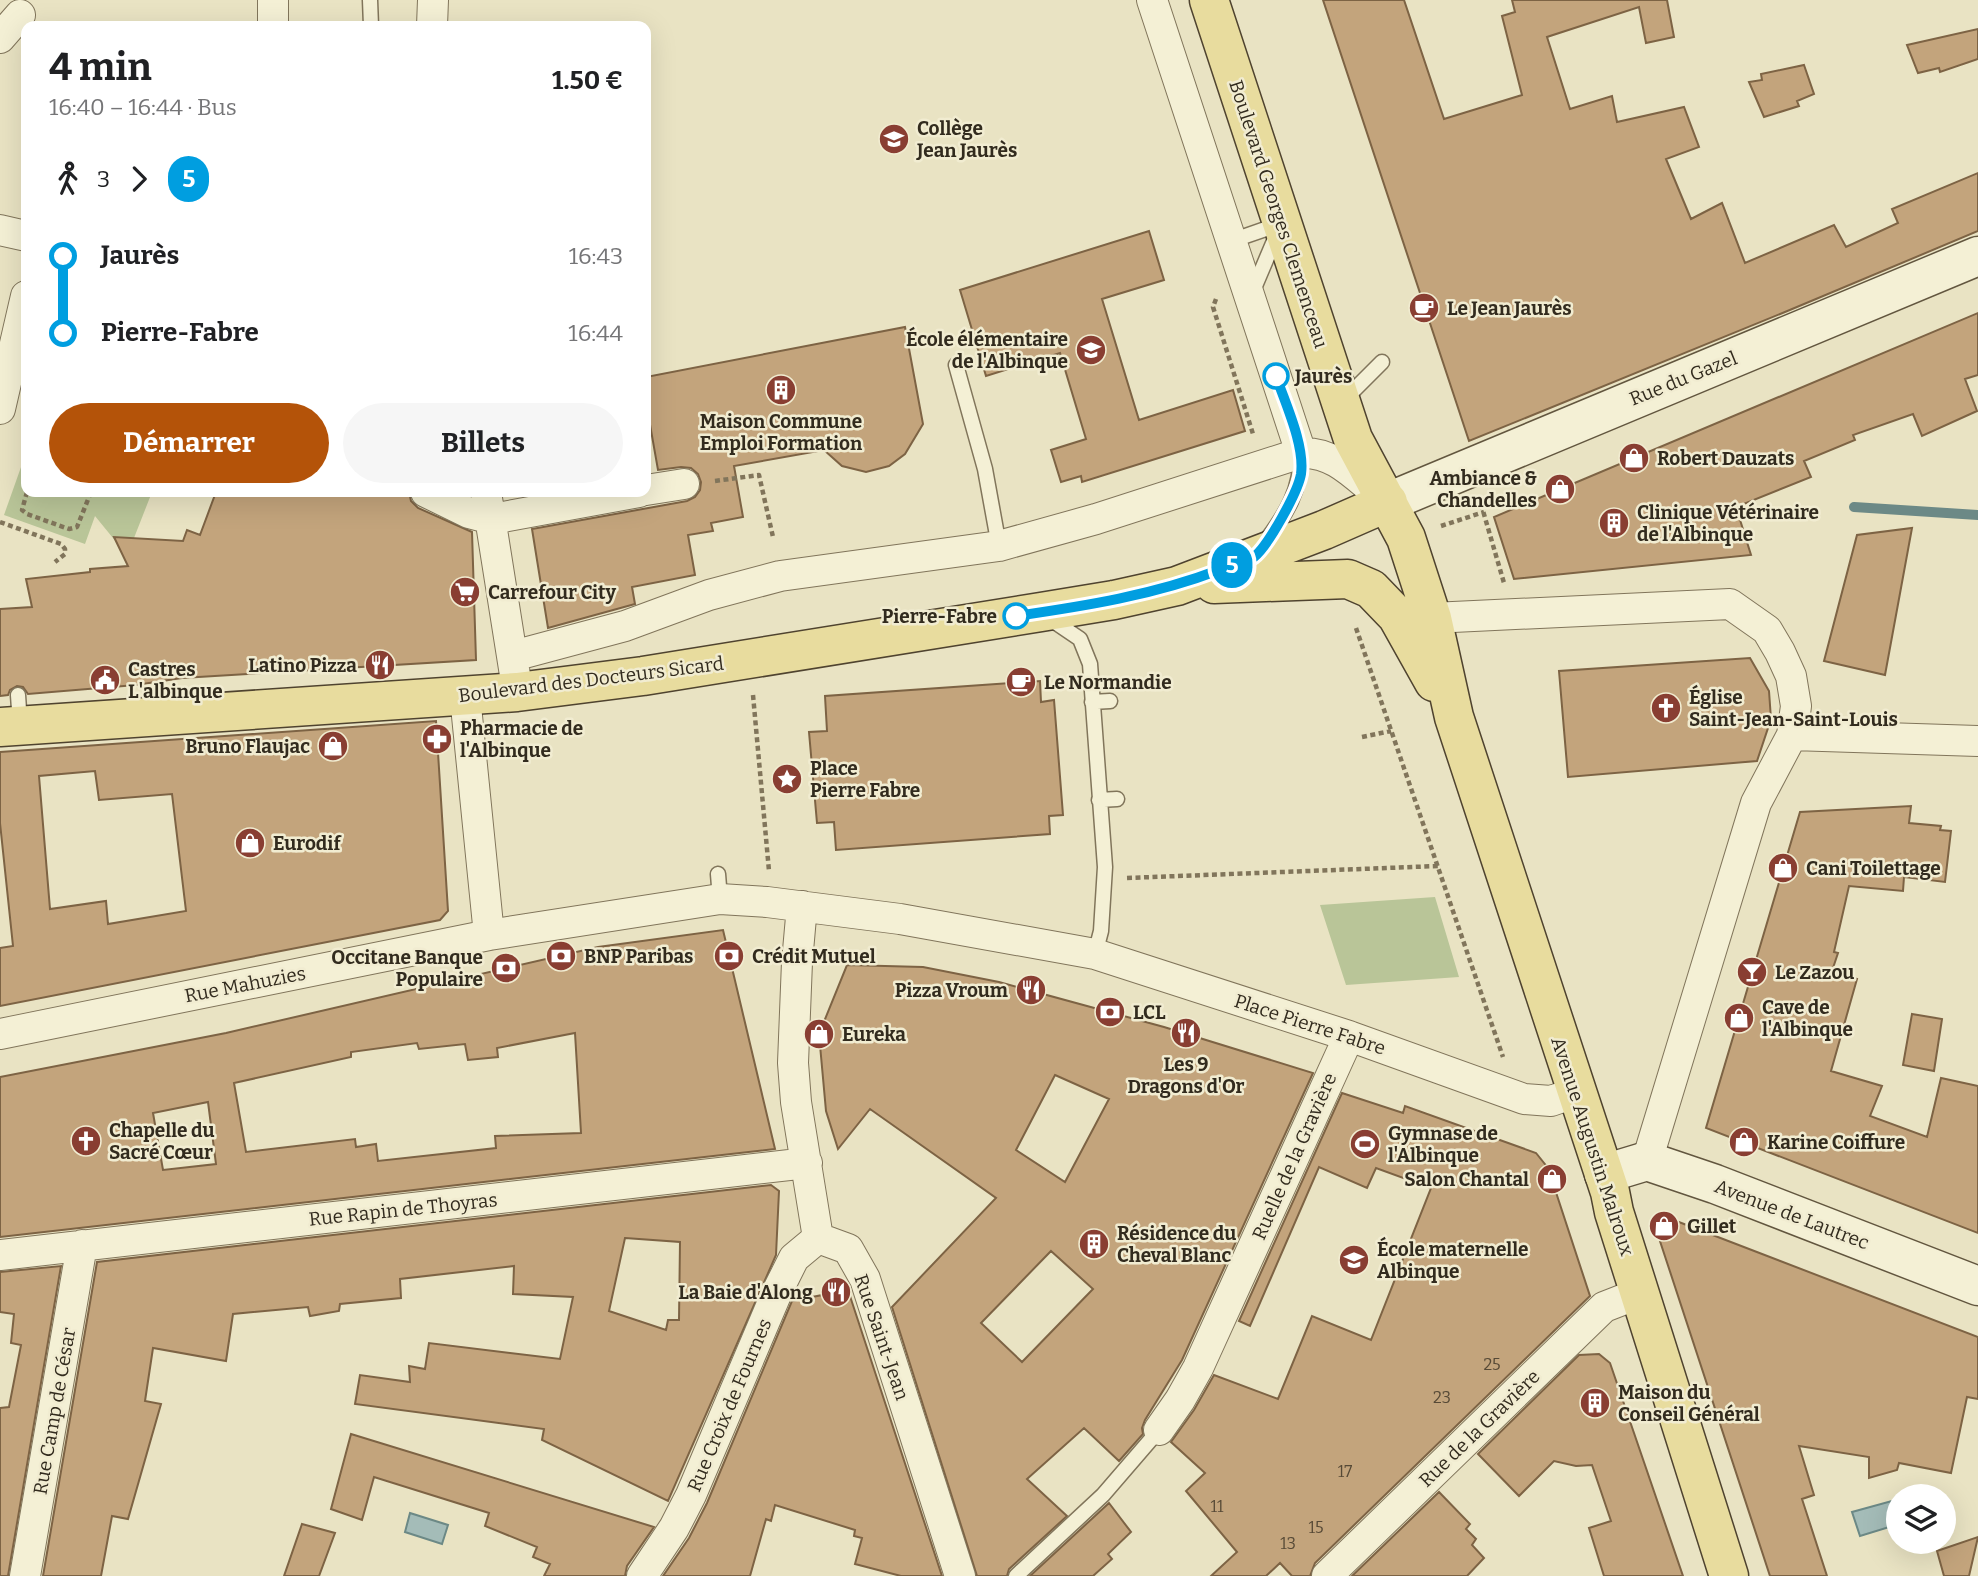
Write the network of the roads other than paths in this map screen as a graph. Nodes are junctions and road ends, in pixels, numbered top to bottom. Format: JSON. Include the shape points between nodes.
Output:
{"nodes":[{"id":1,"x":273,"y":0,"type":"edge"},
{"id":2,"x":370,"y":0,"type":"edge"},
{"id":3,"x":433,"y":0,"type":"edge"},
{"id":4,"x":1152,"y":0,"type":"edge"},
{"id":5,"x":1209,"y":0,"type":"edge"},
{"id":6,"x":22,"y":8,"type":"edge"},
{"id":7,"x":273,"y":21,"type":"edge"},
{"id":8,"x":371,"y":21,"type":"edge"},
{"id":9,"x":432,"y":21,"type":"edge"},
{"id":10,"x":0,"y":38,"type":"edge"},
{"id":11,"x":1282,"y":223,"type":"junction"},
{"id":12,"x":0,"y":230,"type":"edge"},
{"id":13,"x":21,"y":235,"type":"edge"},
{"id":14,"x":1231,"y":241,"type":"junction"},
{"id":15,"x":1978,"y":256,"type":"edge"},
{"id":16,"x":1250,"y":297,"type":"junction"},
{"id":17,"x":21,"y":332,"type":"edge"},
{"id":18,"x":1382,"y":362,"type":"dead end"},
{"id":19,"x":956,"y":365,"type":"dead end"},
{"id":20,"x":1340,"y":403,"type":"junction"},
{"id":21,"x":0,"y":409,"type":"edge"},
{"id":22,"x":1301,"y":453,"type":"junction"},
{"id":23,"x":684,"y":484,"type":"road end"},
{"id":24,"x":651,"y":490,"type":"edge"},
{"id":25,"x":436,"y":497,"type":"edge"},
{"id":26,"x":581,"y":497,"type":"edge"},
{"id":27,"x":1388,"y":502,"type":"junction"},
{"id":28,"x":489,"y":505,"type":"edge"},
{"id":29,"x":999,"y":545,"type":"junction"},
{"id":30,"x":1254,"y":557,"type":"junction"},
{"id":31,"x":1177,"y":586,"type":"junction"},
{"id":32,"x":1041,"y":612,"type":"junction"},
{"id":33,"x":1432,"y":618,"type":"junction"},
{"id":34,"x":515,"y":674,"type":"junction"},
{"id":35,"x":465,"y":696,"type":"junction"},
{"id":36,"x":1110,"y":701,"type":"dead end"},
{"id":37,"x":1093,"y":702,"type":"junction"},
{"id":38,"x":13,"y":716,"type":"edge"},
{"id":39,"x":1454,"y":717,"type":"junction"},
{"id":40,"x":1792,"y":735,"type":"junction"},
{"id":41,"x":1978,"y":741,"type":"edge"},
{"id":42,"x":1117,"y":799,"type":"dead end"},
{"id":43,"x":1099,"y":800,"type":"junction"},
{"id":44,"x":802,"y":906,"type":"junction"},
{"id":45,"x":489,"y":935,"type":"junction"},
{"id":46,"x":1095,"y":954,"type":"junction"},
{"id":47,"x":0,"y":1034,"type":"edge"},
{"id":48,"x":1349,"y":1036,"type":"junction"},
{"id":49,"x":1577,"y":1092,"type":"junction"},
{"id":50,"x":1647,"y":1161,"type":"junction"},
{"id":51,"x":807,"y":1163,"type":"junction"},
{"id":52,"x":1604,"y":1174,"type":"junction"},
{"id":53,"x":818,"y":1238,"type":"junction"},
{"id":54,"x":82,"y":1245,"type":"junction"},
{"id":55,"x":0,"y":1255,"type":"edge"},
{"id":56,"x":1978,"y":1286,"type":"edge"},
{"id":57,"x":1640,"y":1293,"type":"junction"},
{"id":58,"x":1159,"y":1430,"type":"joint"},
{"id":59,"x":25,"y":1576,"type":"edge"},
{"id":60,"x":642,"y":1576,"type":"edge"},
{"id":61,"x":960,"y":1576,"type":"edge"},
{"id":62,"x":1016,"y":1576,"type":"edge"},
{"id":63,"x":1326,"y":1576,"type":"edge"},
{"id":64,"x":1729,"y":1576,"type":"edge"}],
"edges":[{"from":1,"to":7,"type":"street"},
{"from":2,"to":8,"type":"lane"},
{"from":3,"to":9,"type":"street"},
{"from":4,"to":14,"type":"street"},
{"from":5,"to":11,"type":"main road","name":"Boulevard Georges Clemenceau"},
{"from":6,"to":10,"type":"street"},
{"from":11,"to":14,"type":"lane"},
{"from":11,"to":16,"type":"lane"},
{"from":11,"to":20,"type":"main road","name":"Boulevard Georges Clemenceau"},
{"from":12,"to":13,"type":"street"},
{"from":14,"to":16,"type":"street"},
{"from":15,"to":27,"type":"street","name":"Rue du Gazel"},
{"from":16,"to":22,"type":"street"},
{"from":17,"to":21,"type":"street"},
{"from":18,"to":20,"type":"lane"},
{"from":19,"to":29,"type":"lane","via":[[985,469]]},
{"from":20,"to":27,"type":"main road","name":"Boulevard Georges Clemenceau","via":[[1353,439]]},
{"from":22,"to":27,"type":"street","via":[[1328,456]]},
{"from":22,"to":29,"type":"street"},
{"from":22,"to":30,"type":"lane","via":[[1301,474],[1292,500]]},
{"from":23,"to":24,"type":"street"},
{"from":25,"to":28,"type":"street","via":[[469,513]]},
{"from":26,"to":28,"type":"street"},
{"from":27,"to":30,"type":"main road","name":"Boulevard des Docteurs Sicard"},
{"from":27,"to":33,"type":"main road","name":"Boulevard Georges Clemenceau","via":[[1406,538]]},
{"from":28,"to":34,"type":"street"},
{"from":29,"to":34,"type":"street","via":[[769,579],[625,626]]},
{"from":30,"to":31,"type":"main road","name":"Boulevard des Docteurs Sicard"},
{"from":31,"to":32,"type":"main road","name":"Boulevard des Docteurs Sicard"},
{"from":31,"to":39,"type":"main road","name":"Boulevard des Docteurs Sicard","via":[[1348,579],[1371,589],[1398,616]]},
{"from":32,"to":34,"type":"main road","name":"Boulevard des Docteurs Sicard","via":[[643,676]]},
{"from":32,"to":37,"type":"lane","via":[[1080,639],[1090,664]]},
{"from":33,"to":39,"type":"main road","name":"Boulevard Georges Clemenceau"},
{"from":33,"to":40,"type":"street","via":[[1730,604],[1767,630],[1780,652],[1791,676],[1796,706]]},
{"from":34,"to":35,"type":"main road","name":"Boulevard des Docteurs Sicard"},
{"from":35,"to":38,"type":"main road","name":"Boulevard des Docteurs Sicard"},
{"from":35,"to":45,"type":"street"},
{"from":36,"to":37,"type":"lane"},
{"from":37,"to":43,"type":"lane"},
{"from":39,"to":49,"type":"main road","name":"Avenue Augustin Malroux"},
{"from":40,"to":41,"type":"street"},
{"from":40,"to":50,"type":"street","via":[[1756,803]]},
{"from":42,"to":43,"type":"lane"},
{"from":43,"to":46,"type":"lane","via":[[1104,879]]},
{"from":44,"to":45,"type":"street","name":"Place Pierre Fabre","via":[[768,891],[719,886]]},
{"from":44,"to":46,"type":"street","name":"Place Pierre Fabre"},
{"from":44,"to":51,"type":"street","via":[[793,1063]]},
{"from":45,"to":47,"type":"street","name":"Rue Mahuzies"},
{"from":46,"to":48,"type":"street","name":"Place Pierre Fabre"},
{"from":48,"to":49,"type":"street","name":"Place Pierre Fabre","via":[[1524,1099],[1551,1101]]},
{"from":48,"to":58,"type":"street","name":"Ruelle de la Gravière","via":[[1198,1368]]},
{"from":49,"to":52,"type":"main road","name":"Avenue Augustin Malroux"},
{"from":50,"to":52,"type":"street"},
{"from":50,"to":56,"type":"street","name":"Avenue de Lautrec"},
{"from":51,"to":53,"type":"street"},
{"from":51,"to":54,"type":"street","name":"Rue Rapin de Thoyras"},
{"from":52,"to":57,"type":"main road","name":"Avenue Augustin Malroux"},
{"from":53,"to":60,"type":"street","name":"Rue Croix de Fournes","via":[[794,1258],[691,1495]]},
{"from":53,"to":61,"type":"street","name":"Rue Saint-Jean","via":[[848,1249],[865,1279]]},
{"from":54,"to":55,"type":"street","name":"Rue Rapin de Thoyras"},
{"from":54,"to":59,"type":"street","name":"Rue Camp de César"},
{"from":57,"to":63,"type":"street","name":"Rue de la Gravière","via":[[1604,1307]]},
{"from":57,"to":64,"type":"main road","name":"Avenue Augustin Malroux"},
{"from":58,"to":62,"type":"lane","name":"Ruelle de la Gravière","via":[[1103,1495]]}]}
